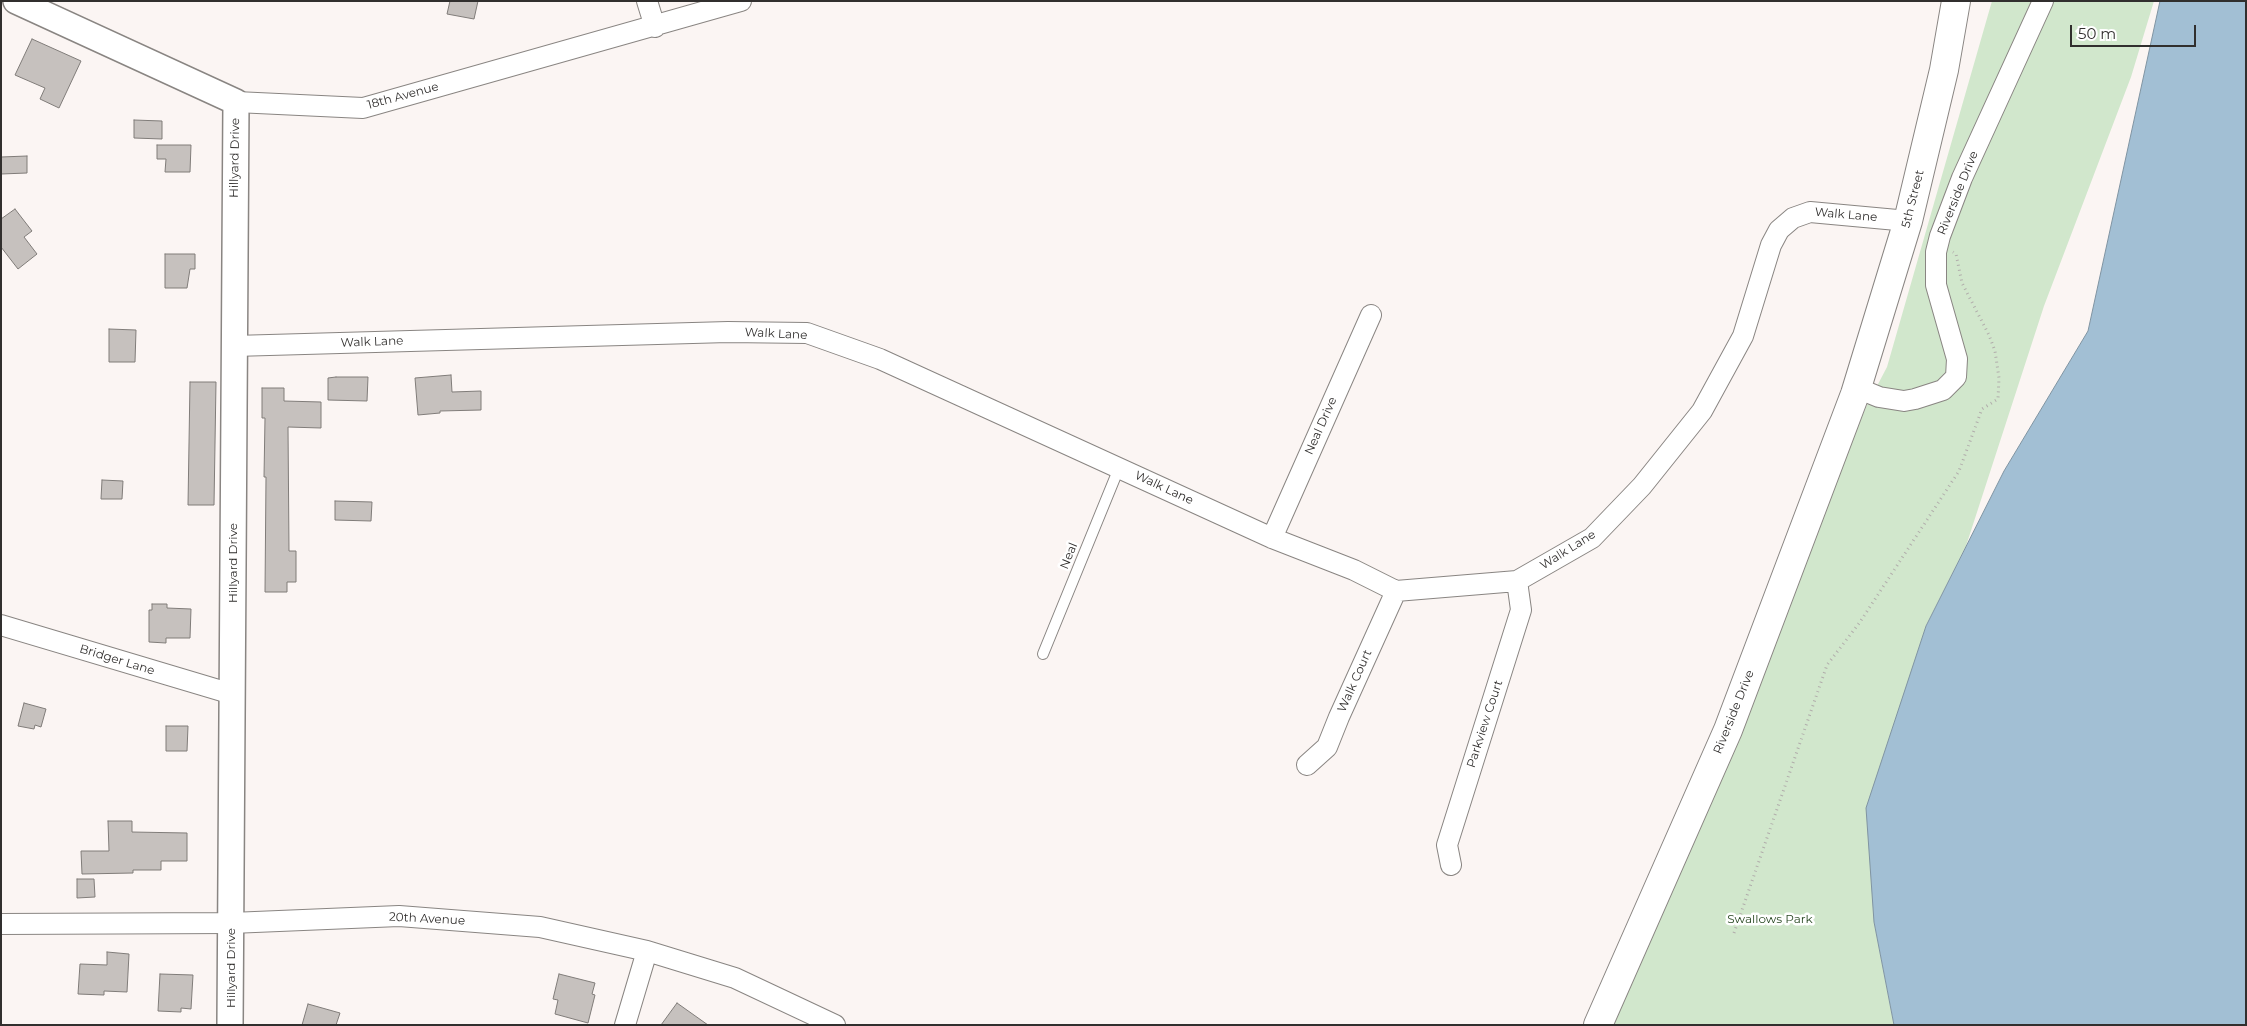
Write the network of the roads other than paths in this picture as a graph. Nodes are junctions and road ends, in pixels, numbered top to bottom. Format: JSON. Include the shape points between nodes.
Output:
{"nodes":[{"id":1,"x":16,"y":1,"type":"edge"},
{"id":2,"x":647,"y":1,"type":"edge"},
{"id":3,"x":741,"y":1,"type":"edge"},
{"id":4,"x":1956,"y":1,"type":"edge"},
{"id":5,"x":2043,"y":1,"type":"edge"},
{"id":6,"x":655,"y":27,"type":"junction"},
{"id":7,"x":236,"y":102,"type":"junction"},
{"id":8,"x":1908,"y":221,"type":"junction"},
{"id":9,"x":1371,"y":315,"type":"dead end"},
{"id":10,"x":234,"y":346,"type":"junction"},
{"id":11,"x":1856,"y":391,"type":"junction"},
{"id":12,"x":1119,"y":468,"type":"junction"},
{"id":13,"x":1272,"y":538,"type":"junction"},
{"id":14,"x":1517,"y":581,"type":"junction"},
{"id":15,"x":1396,"y":590,"type":"junction"},
{"id":16,"x":1,"y":625,"type":"edge"},
{"id":17,"x":1043,"y":654,"type":"dead end"},
{"id":18,"x":232,"y":694,"type":"junction"},
{"id":19,"x":1307,"y":765,"type":"dead end"},
{"id":20,"x":1452,"y":865,"type":"dead end"},
{"id":21,"x":231,"y":922,"type":"junction"},
{"id":22,"x":1,"y":924,"type":"edge"},
{"id":23,"x":647,"y":951,"type":"junction"},
{"id":24,"x":1602,"y":1024,"type":"edge"},
{"id":25,"x":230,"y":1025,"type":"edge"},
{"id":26,"x":625,"y":1025,"type":"edge"},
{"id":27,"x":836,"y":1025,"type":"edge"}],
"edges":[{"from":1,"to":7,"type":"street","name":"18th Avenue"},
{"from":2,"to":6,"type":"street"},
{"from":3,"to":6,"type":"street","name":"18th Avenue"},
{"from":4,"to":8,"type":"main road","name":"5th Street","via":[[1944,70]]},
{"from":5,"to":11,"type":"street","name":"Riverside Drive","via":[[1962,178],[1938,241],[1934,268],[1936,284],[1957,359],[1956,377],[1943,390],[1909,400],[1879,398]]},
{"from":6,"to":7,"type":"street","name":"18th Avenue","via":[[363,108]]},
{"from":7,"to":10,"type":"street","name":"Hillyard Drive"},
{"from":8,"to":11,"type":"main road","name":"5th Street"},
{"from":8,"to":14,"type":"street","name":"Walk Lane","via":[[1810,212],[1786,224],[1770,245],[1743,336],[1702,412],[1642,486],[1592,538]]},
{"from":9,"to":13,"type":"street","name":"Neal Drive"},
{"from":10,"to":12,"type":"street","name":"Walk Lane","via":[[728,332],[807,333],[880,359]]},
{"from":10,"to":18,"type":"street","name":"Hillyard Drive"},
{"from":11,"to":24,"type":"main road","name":"Riverside Drive","via":[[1728,730]]},
{"from":12,"to":13,"type":"street","name":"Walk Lane"},
{"from":12,"to":17,"type":"lane","name":"Neal"},
{"from":13,"to":15,"type":"street","name":"Walk Lane"},
{"from":14,"to":15,"type":"street","name":"Walk Lane"},
{"from":14,"to":20,"type":"street","name":"Parkview Court","via":[[1521,610],[1447,845]]},
{"from":15,"to":19,"type":"street","name":"Walk Court","via":[[1327,747]]},
{"from":16,"to":18,"type":"street","name":"Bridger Lane"},
{"from":18,"to":21,"type":"street","name":"Hillyard Drive"},
{"from":21,"to":22,"type":"street","name":"20th Avenue"},
{"from":21,"to":23,"type":"street","name":"20th Avenue","via":[[408,917],[540,927]]},
{"from":21,"to":25,"type":"street","name":"Hillyard Drive"},
{"from":23,"to":26,"type":"street"},
{"from":23,"to":27,"type":"street","name":"20th Avenue","via":[[735,978]]}]}
